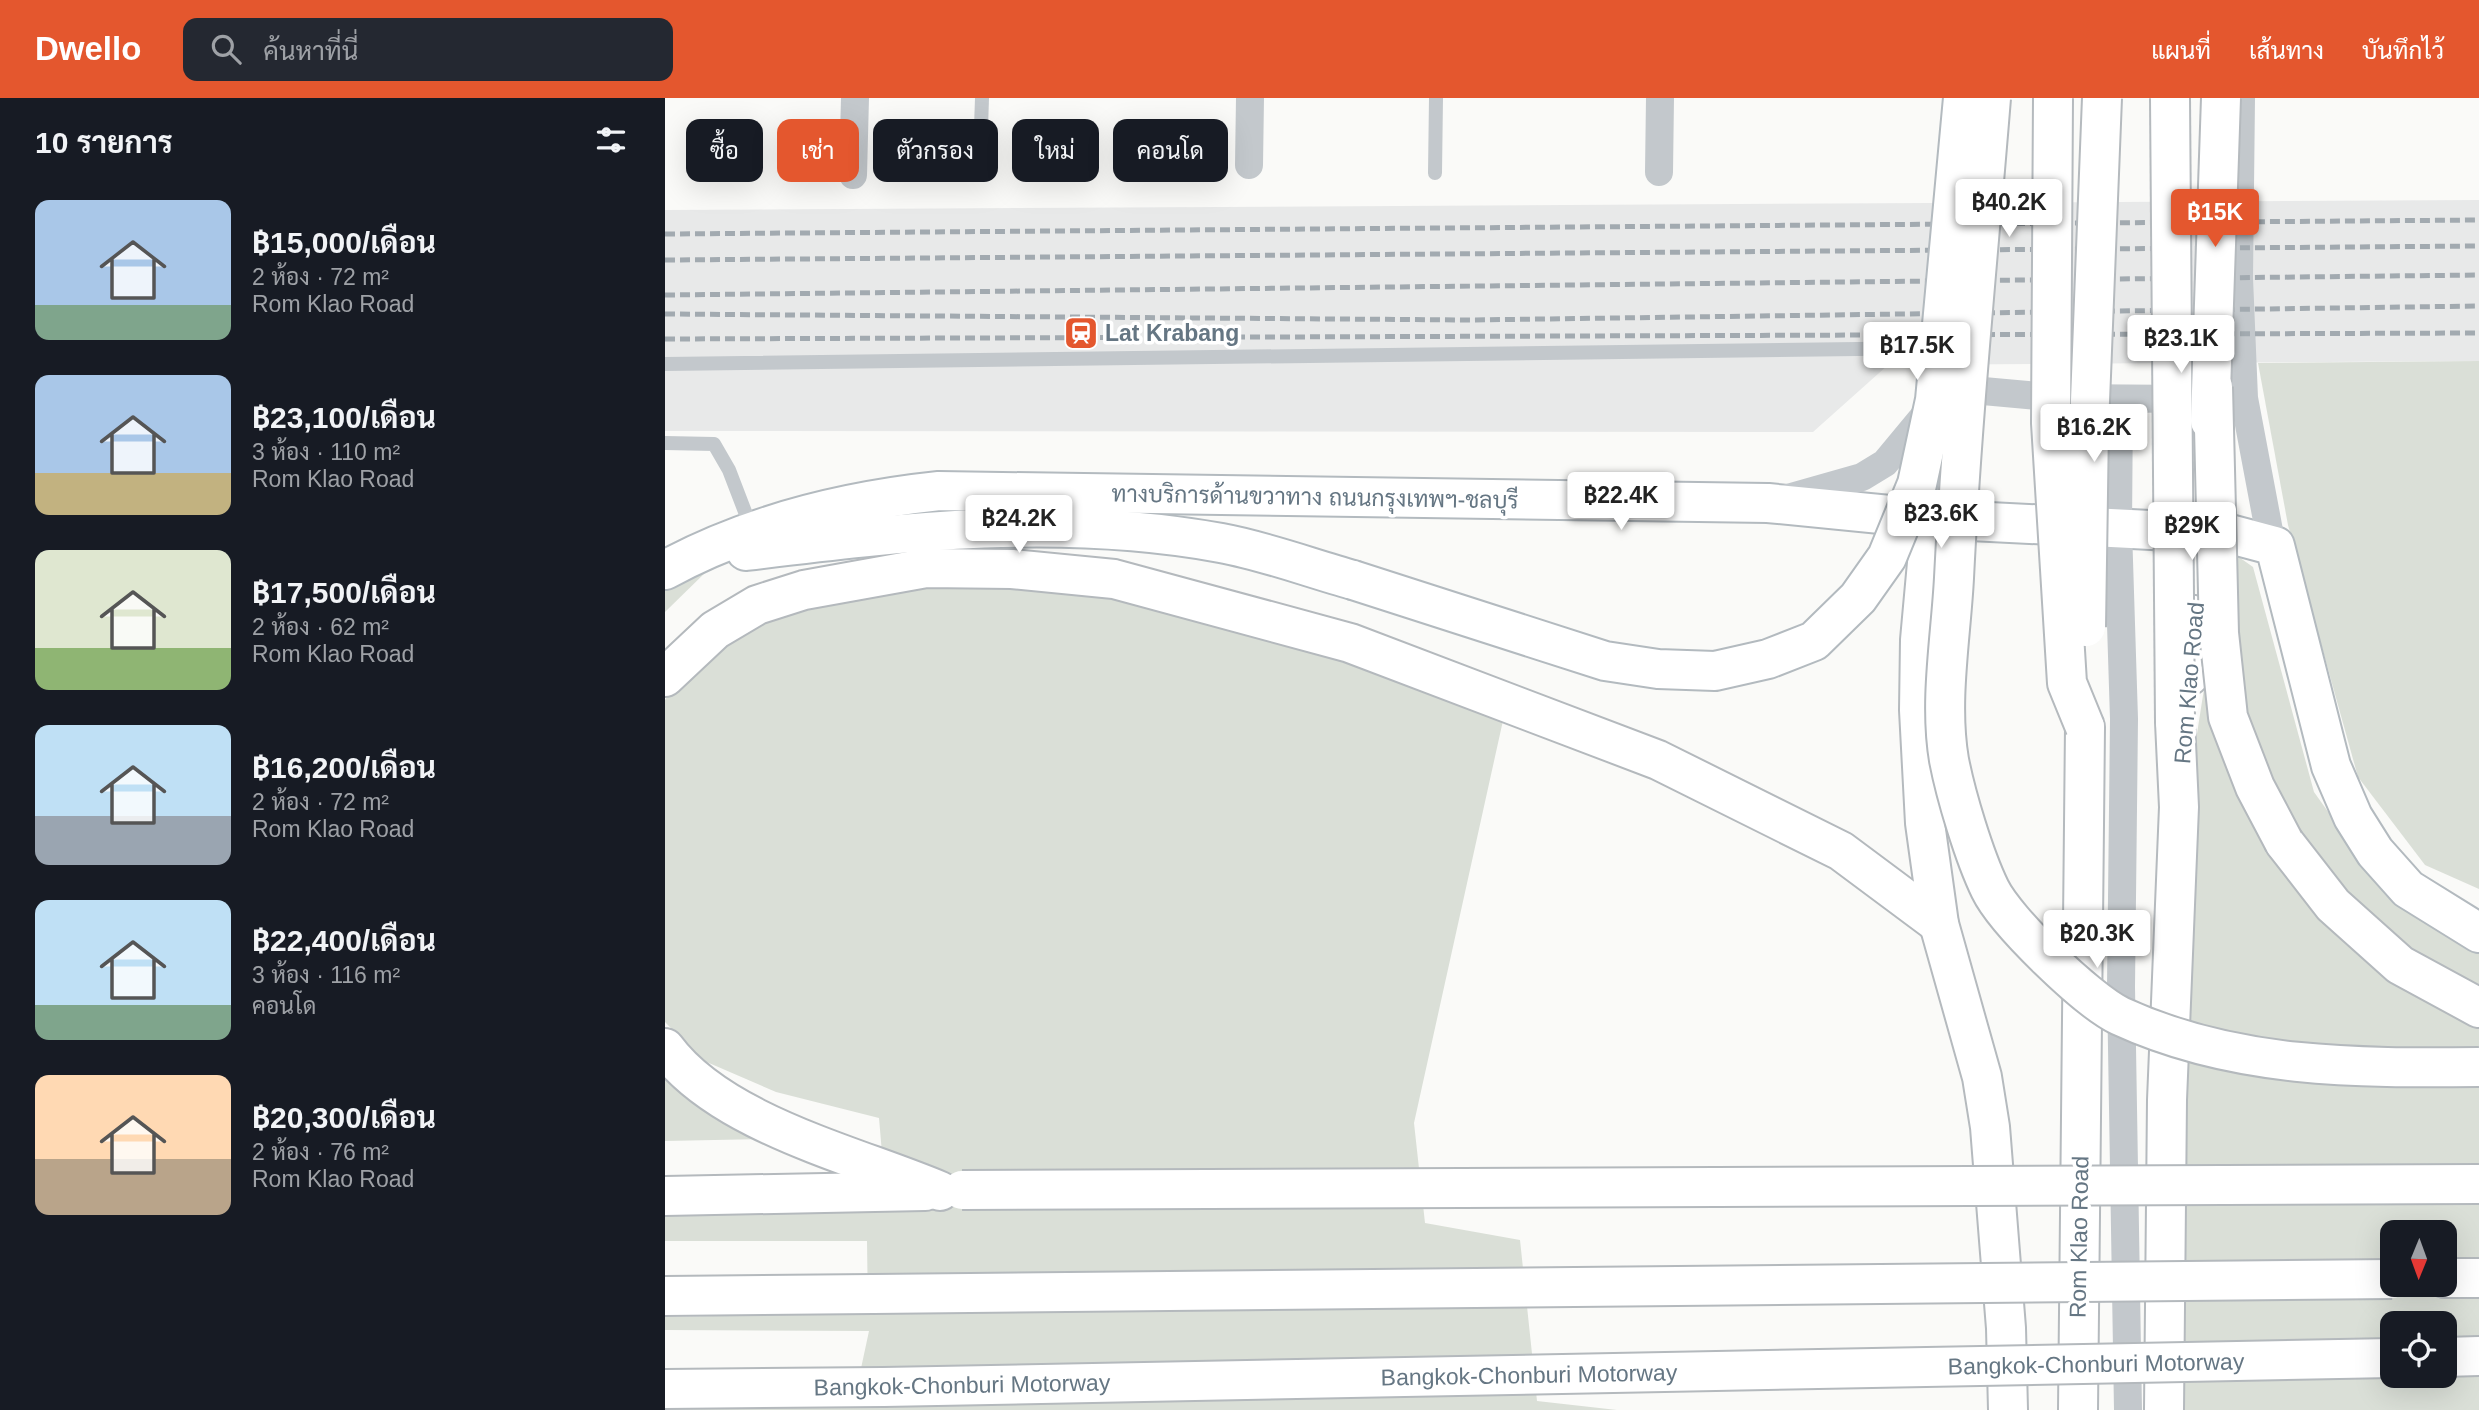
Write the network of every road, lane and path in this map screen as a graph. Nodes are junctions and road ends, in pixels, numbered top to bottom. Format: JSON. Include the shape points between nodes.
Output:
{"nodes":[{"id":1,"x":855,"y":98,"type":"edge"},
{"id":2,"x":982,"y":98,"type":"edge"},
{"id":3,"x":1250,"y":98,"type":"edge"},
{"id":4,"x":1436,"y":98,"type":"edge"},
{"id":5,"x":1660,"y":98,"type":"edge"},
{"id":6,"x":1963,"y":98,"type":"edge"},
{"id":7,"x":1991,"y":98,"type":"edge"},
{"id":8,"x":2009,"y":98,"type":"edge"},
{"id":9,"x":2053,"y":98,"type":"edge"},
{"id":10,"x":2102,"y":98,"type":"edge"},
{"id":11,"x":2170,"y":98,"type":"edge"},
{"id":12,"x":2221,"y":98,"type":"edge"},
{"id":13,"x":2241,"y":98,"type":"edge"},
{"id":14,"x":854,"y":119,"type":"edge"},
{"id":15,"x":981,"y":119,"type":"edge"},
{"id":16,"x":1249,"y":165,"type":"dead end"},
{"id":17,"x":1659,"y":172,"type":"dead end"},
{"id":18,"x":1435,"y":173,"type":"dead end"},
{"id":19,"x":1958,"y":348,"type":"junction"},
{"id":20,"x":1925,"y":349,"type":"junction"},
{"id":21,"x":665,"y":364,"type":"edge"},
{"id":22,"x":1951,"y":388,"type":"junction"},
{"id":23,"x":2229,"y":393,"type":"junction"},
{"id":24,"x":2119,"y":400,"type":"junction"},
{"id":25,"x":665,"y":443,"type":"edge"},
{"id":26,"x":1769,"y":503,"type":"junction"},
{"id":27,"x":1931,"y":519,"type":"junction"},
{"id":28,"x":2118,"y":529,"type":"junction"},
{"id":29,"x":752,"y":531,"type":"junction"},
{"id":30,"x":2275,"y":546,"type":"junction"},
{"id":31,"x":675,"y":564,"type":"edge"},
{"id":32,"x":665,"y":677,"type":"edge"},
{"id":33,"x":2085,"y":727,"type":"junction"},
{"id":34,"x":2179,"y":807,"type":"junction"},
{"id":35,"x":1939,"y":924,"type":"junction"},
{"id":36,"x":2479,"y":933,"type":"edge"},
{"id":37,"x":2479,"y":1008,"type":"edge"},
{"id":38,"x":665,"y":1048,"type":"edge"},
{"id":39,"x":2479,"y":1068,"type":"edge"},
{"id":40,"x":2479,"y":1184,"type":"edge"},
{"id":41,"x":951,"y":1190,"type":"junction"},
{"id":42,"x":665,"y":1196,"type":"edge"},
{"id":43,"x":2457,"y":1278,"type":"edge"},
{"id":44,"x":2479,"y":1278,"type":"edge"},
{"id":45,"x":2380,"y":1279,"type":"edge"},
{"id":46,"x":665,"y":1296,"type":"edge"},
{"id":47,"x":2479,"y":1356,"type":"edge"},
{"id":48,"x":2457,"y":1357,"type":"edge"},
{"id":49,"x":2380,"y":1358,"type":"edge"},
{"id":50,"x":665,"y":1389,"type":"edge"},
{"id":51,"x":2008,"y":1410,"type":"edge"},
{"id":52,"x":2078,"y":1410,"type":"edge"},
{"id":53,"x":2128,"y":1410,"type":"edge"},
{"id":54,"x":2164,"y":1410,"type":"edge"}],
"edges":[{"from":1,"to":14,"type":"street"},
{"from":2,"to":15,"type":"lane"},
{"from":3,"to":16,"type":"street"},
{"from":4,"to":18,"type":"lane"},
{"from":5,"to":17,"type":"street"},
{"from":6,"to":31,"type":"main road","bridge":true,"via":[[1934,400],[1917,484],[1887,556],[1858,598],[1814,640],[1768,660],[1715,671],[1605,661],[1222,543],[1122,530],[1016,525],[847,538]]},
{"from":7,"to":39,"type":"main road","bridge":true,"via":[[1962,423],[1947,696],[1949,759],[1991,892],[2069,980],[2117,1014],[2162,1032],[2259,1059],[2345,1068]]},
{"from":8,"to":19,"type":"street","via":[[1983,248]]},
{"from":9,"to":33,"type":"main road","name":"Rom Klao Road","bridge":true,"via":[[2050,423],[2067,683]]},
{"from":10,"to":33,"type":"main road","name":"Rom Klao Road","bridge":true,"via":[[2089,426]]},
{"from":11,"to":34,"type":"main road","name":"Rom Klao Road","bridge":true},
{"from":12,"to":23,"type":"main road","name":"Rom Klao Road","bridge":true},
{"from":13,"to":23,"type":"street","via":[[2239,278]]},
{"from":19,"to":20,"type":"lane"},
{"from":19,"to":22,"type":"street"},
{"from":20,"to":21,"type":"lane"},
{"from":20,"to":22,"type":"street"},
{"from":22,"to":24,"type":"street"},
{"from":22,"to":26,"type":"street","via":[[1885,463],[1862,477]]},
{"from":22,"to":27,"type":"street"},
{"from":23,"to":24,"type":"street"},
{"from":23,"to":30,"type":"street"},
{"from":23,"to":34,"type":"main road","name":"Rom Klao Road","bridge":true,"via":[[2194,615]]},
{"from":23,"to":37,"type":"main road","bridge":true,"via":[[2219,633],[2228,717],[2255,787],[2284,842],[2333,905],[2400,965]]},
{"from":24,"to":28,"type":"street"},
{"from":25,"to":29,"type":"lane","via":[[714,444]]},
{"from":26,"to":27,"type":"main road","name":"ทางบริการด้านขวาทาง ถนนกรุงเทพฯ-ชลบุรี"},
{"from":26,"to":29,"type":"main road","name":"ทางบริการด้านขวาทาง ถนนกรุงเทพฯ-ชลบุรี","via":[[939,491],[814,511]]},
{"from":27,"to":28,"type":"main road","name":"ทางบริการด้านขวาทาง ถนนกรุงเทพฯ-ชลบุรี"},
{"from":27,"to":35,"type":"main road","via":[[1919,710],[1925,823]]},
{"from":28,"to":30,"type":"main road","name":"ทางบริการด้านขวาทาง ถนนกรุงเทพฯ-ชลบุรี","via":[[2230,534]]},
{"from":28,"to":53,"type":"street","via":[[2124,719],[2121,987]]},
{"from":29,"to":31,"type":"main road","name":"ทางบริการด้านขวาทาง ถนนกรุงเทพฯ-ชลบุรี"},
{"from":30,"to":36,"type":"main road","via":[[2331,765],[2353,817],[2375,852],[2408,889]]},
{"from":32,"to":35,"type":"main road","via":[[715,630],[757,605],[804,590],[926,568],[1012,569],[1114,579],[1350,643],[1658,760],[1841,851]]},
{"from":33,"to":52,"type":"main road","name":"Rom Klao Road","bridge":true},
{"from":34,"to":54,"type":"main road","name":"Rom Klao Road","via":[[2167,1100]]},
{"from":35,"to":51,"type":"main road","via":[[1982,1077],[1990,1127]]},
{"from":38,"to":41,"type":"main road","via":[[721,1101],[821,1147]]},
{"from":40,"to":41,"type":"main road","bridge":true},
{"from":41,"to":42,"type":"main road"},
{"from":43,"to":44,"type":"main road"},
{"from":45,"to":46,"type":"main road","bridge":true},
{"from":47,"to":48,"type":"main road"},
{"from":49,"to":50,"type":"main road","name":"Bangkok-Chonburi Motorway","bridge":true}]}
